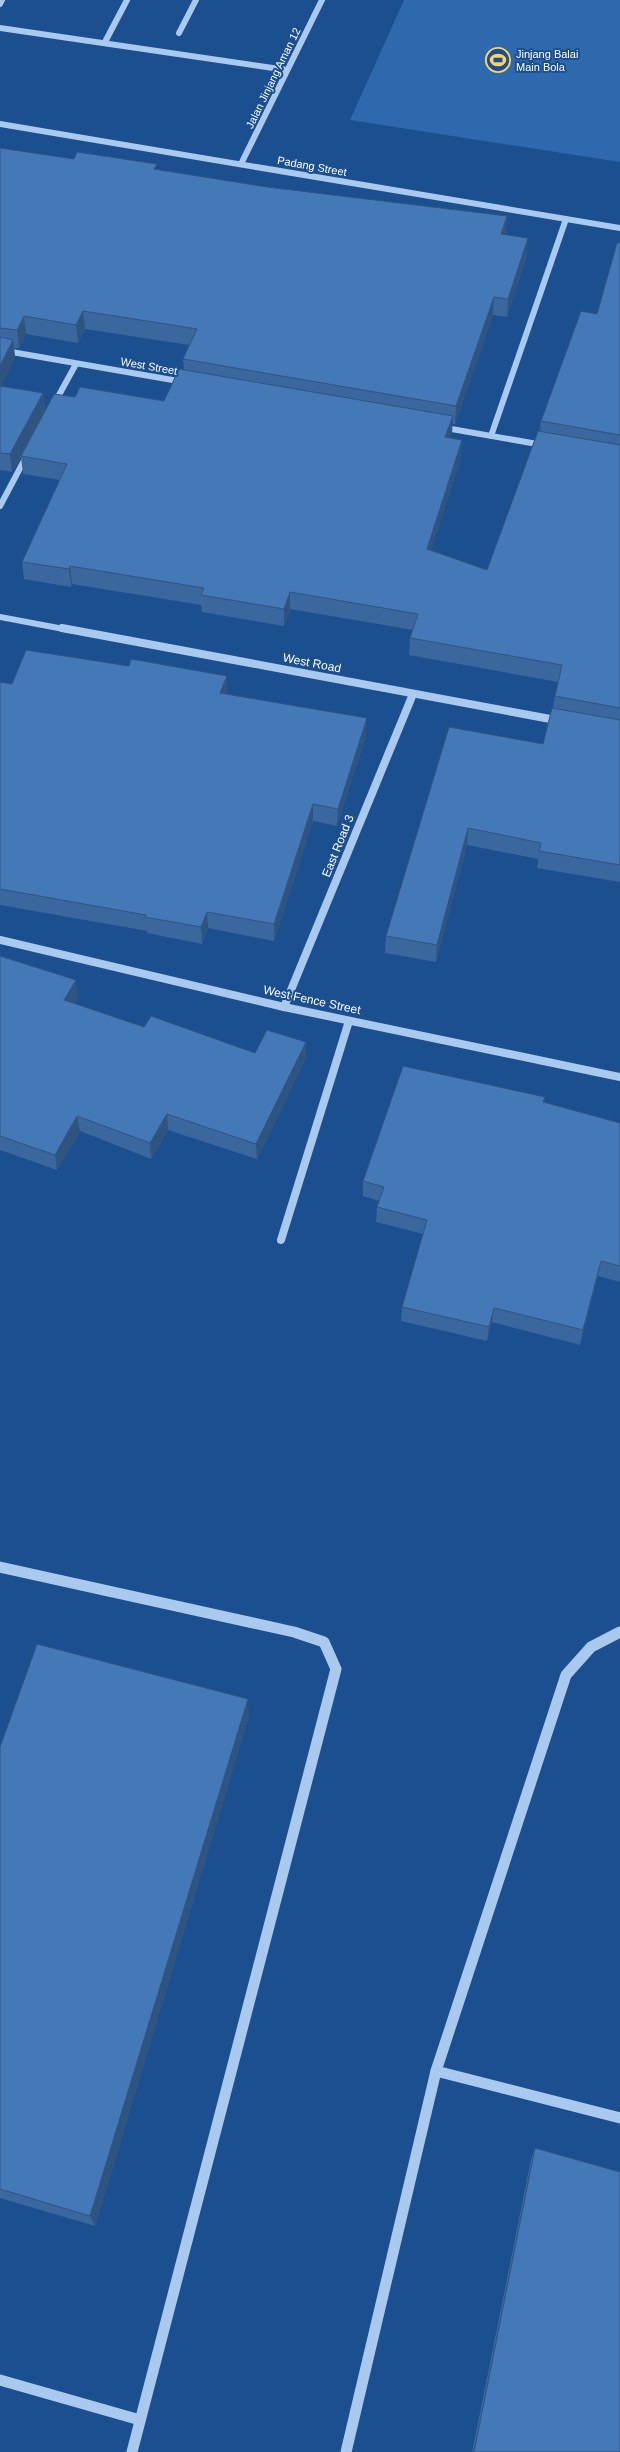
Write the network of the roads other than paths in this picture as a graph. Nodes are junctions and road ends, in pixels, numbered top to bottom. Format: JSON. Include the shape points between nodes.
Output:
{"nodes":[{"id":1,"x":2,"y":0,"type":"edge"},
{"id":2,"x":128,"y":0,"type":"edge"},
{"id":3,"x":196,"y":0,"type":"edge"},
{"id":4,"x":322,"y":0,"type":"edge"},
{"id":5,"x":0,"y":4,"type":"edge"},
{"id":6,"x":0,"y":28,"type":"edge"},
{"id":7,"x":179,"y":33,"type":"dead end"},
{"id":8,"x":105,"y":42,"type":"junction"},
{"id":9,"x":287,"y":70,"type":"junction"},
{"id":10,"x":0,"y":124,"type":"edge"},
{"id":11,"x":242,"y":164,"type":"junction"},
{"id":12,"x":566,"y":219,"type":"junction"},
{"id":13,"x":620,"y":228,"type":"edge"},
{"id":14,"x":0,"y":350,"type":"edge"},
{"id":15,"x":76,"y":364,"type":"junction"},
{"id":16,"x":192,"y":384,"type":"edge"},
{"id":17,"x":49,"y":414,"type":"edge"},
{"id":18,"x":433,"y":426,"type":"edge"},
{"id":19,"x":491,"y":436,"type":"junction"},
{"id":20,"x":31,"y":447,"type":"edge"},
{"id":21,"x":556,"y":447,"type":"edge"},
{"id":22,"x":0,"y":506,"type":"edge"},
{"id":23,"x":0,"y":617,"type":"edge"},
{"id":24,"x":413,"y":694,"type":"junction"},
{"id":25,"x":573,"y":723,"type":"edge"},
{"id":26,"x":0,"y":940,"type":"edge"},
{"id":27,"x":284,"y":1007,"type":"junction"},
{"id":28,"x":350,"y":1021,"type":"junction"},
{"id":29,"x":620,"y":1077,"type":"edge"},
{"id":30,"x":281,"y":1240,"type":"dead end"},
{"id":31,"x":0,"y":1568,"type":"edge"},
{"id":32,"x":620,"y":1632,"type":"edge"},
{"id":33,"x":436,"y":2071,"type":"junction"},
{"id":34,"x":620,"y":2118,"type":"edge"},
{"id":35,"x":0,"y":2380,"type":"edge"},
{"id":36,"x":140,"y":2420,"type":"junction"},
{"id":37,"x":132,"y":2452,"type":"edge"},
{"id":38,"x":346,"y":2452,"type":"edge"}],
"edges":[{"from":1,"to":5,"type":"street"},
{"from":2,"to":8,"type":"street"},
{"from":3,"to":7,"type":"street"},
{"from":4,"to":9,"type":"street","name":"Jalan Jinjang Aman 12"},
{"from":6,"to":8,"type":"street"},
{"from":8,"to":9,"type":"street"},
{"from":9,"to":11,"type":"street","name":"Jalan Jinjang Aman 12"},
{"from":10,"to":11,"type":"street","name":"Padang Street"},
{"from":11,"to":12,"type":"street","name":"Padang Street"},
{"from":12,"to":13,"type":"street","name":"Padang Street"},
{"from":12,"to":19,"type":"street"},
{"from":14,"to":15,"type":"street","name":"West Street"},
{"from":15,"to":16,"type":"street","name":"West Street"},
{"from":15,"to":17,"type":"street"},
{"from":18,"to":19,"type":"street"},
{"from":19,"to":21,"type":"street"},
{"from":20,"to":22,"type":"street"},
{"from":23,"to":24,"type":"street","name":"West Road"},
{"from":24,"to":25,"type":"street","name":"West Road"},
{"from":24,"to":27,"type":"street","name":"East Road 3"},
{"from":26,"to":27,"type":"street","name":"West Fence Street"},
{"from":27,"to":28,"type":"street","name":"West Fence Street"},
{"from":28,"to":29,"type":"street","name":"West Fence Street"},
{"from":28,"to":30,"type":"street"},
{"from":31,"to":36,"type":"street","via":[[294,1632],[324,1642],[336,1669]]},
{"from":32,"to":33,"type":"street","via":[[591,1646],[566,1675]]},
{"from":33,"to":34,"type":"street"},
{"from":33,"to":38,"type":"street"},
{"from":35,"to":36,"type":"street"},
{"from":36,"to":37,"type":"street"}]}
